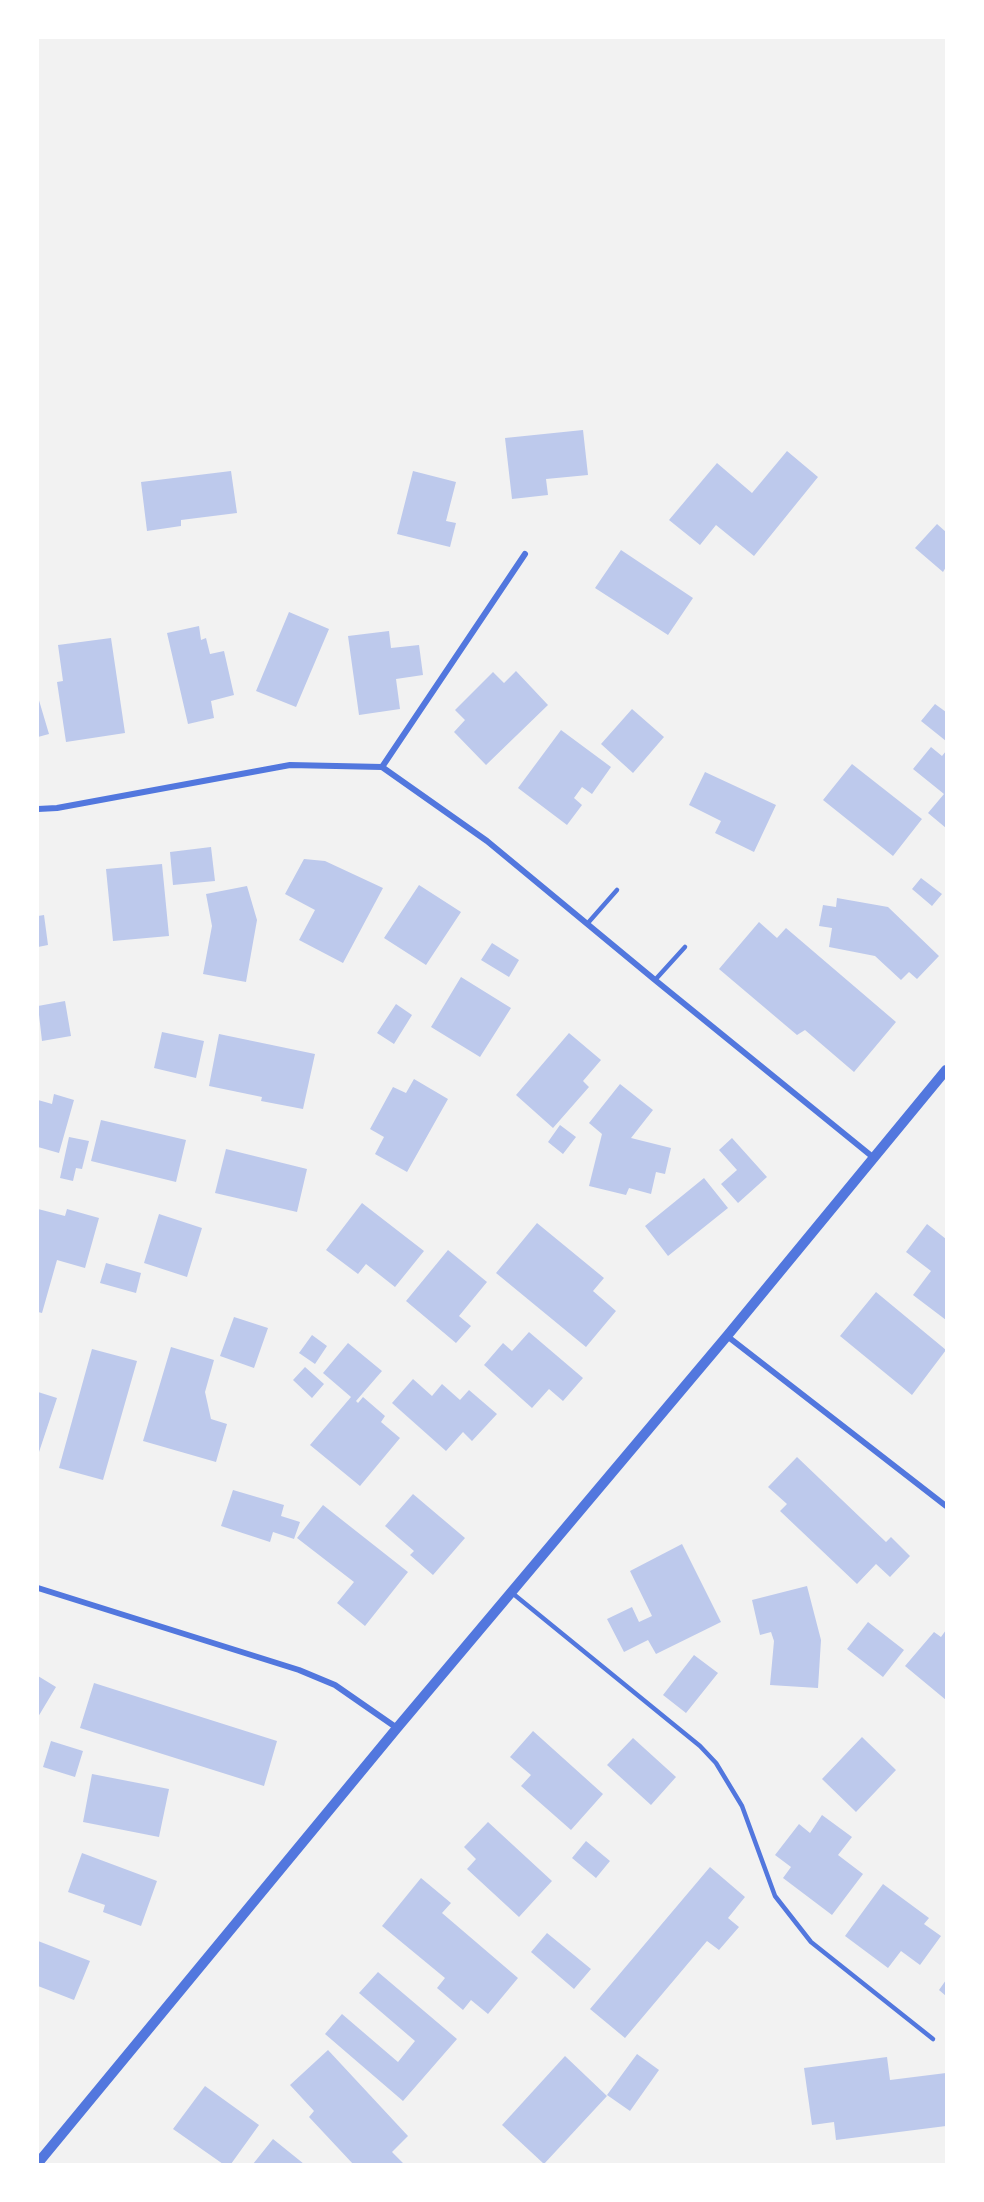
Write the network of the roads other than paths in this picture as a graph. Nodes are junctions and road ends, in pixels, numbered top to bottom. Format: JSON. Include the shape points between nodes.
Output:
{"nodes":[{"id":1,"x":525,"y":554,"type":"dead end"},
{"id":2,"x":382,"y":767,"type":"junction"},
{"id":3,"x":38,"y":808,"type":"edge"},
{"id":4,"x":617,"y":890,"type":"dead end"},
{"id":5,"x":587,"y":924,"type":"junction"},
{"id":6,"x":685,"y":947,"type":"dead end"},
{"id":7,"x":655,"y":980,"type":"junction"},
{"id":8,"x":946,"y":1070,"type":"edge"},
{"id":9,"x":874,"y":1158,"type":"junction"},
{"id":10,"x":727,"y":1335,"type":"junction"},
{"id":11,"x":946,"y":1506,"type":"edge"},
{"id":12,"x":38,"y":1588,"type":"edge"},
{"id":13,"x":511,"y":1592,"type":"junction"},
{"id":14,"x":397,"y":1728,"type":"junction"},
{"id":15,"x":933,"y":2039,"type":"dead end"},
{"id":16,"x":38,"y":2163,"type":"edge"}],
"edges":[{"from":1,"to":2,"type":"street"},
{"from":2,"to":3,"type":"street","via":[[290,765],[57,808]]},
{"from":2,"to":5,"type":"street","via":[[487,841]]},
{"from":4,"to":5,"type":"lane"},
{"from":5,"to":7,"type":"street"},
{"from":6,"to":7,"type":"lane"},
{"from":7,"to":9,"type":"street"},
{"from":8,"to":9,"type":"street"},
{"from":9,"to":10,"type":"street"},
{"from":10,"to":11,"type":"street"},
{"from":10,"to":13,"type":"street"},
{"from":12,"to":14,"type":"street","via":[[299,1670],[335,1685]]},
{"from":13,"to":14,"type":"street"},
{"from":13,"to":15,"type":"lane","via":[[700,1746],[716,1763],[742,1806],[775,1896],[811,1942]]},
{"from":14,"to":16,"type":"street"}]}
